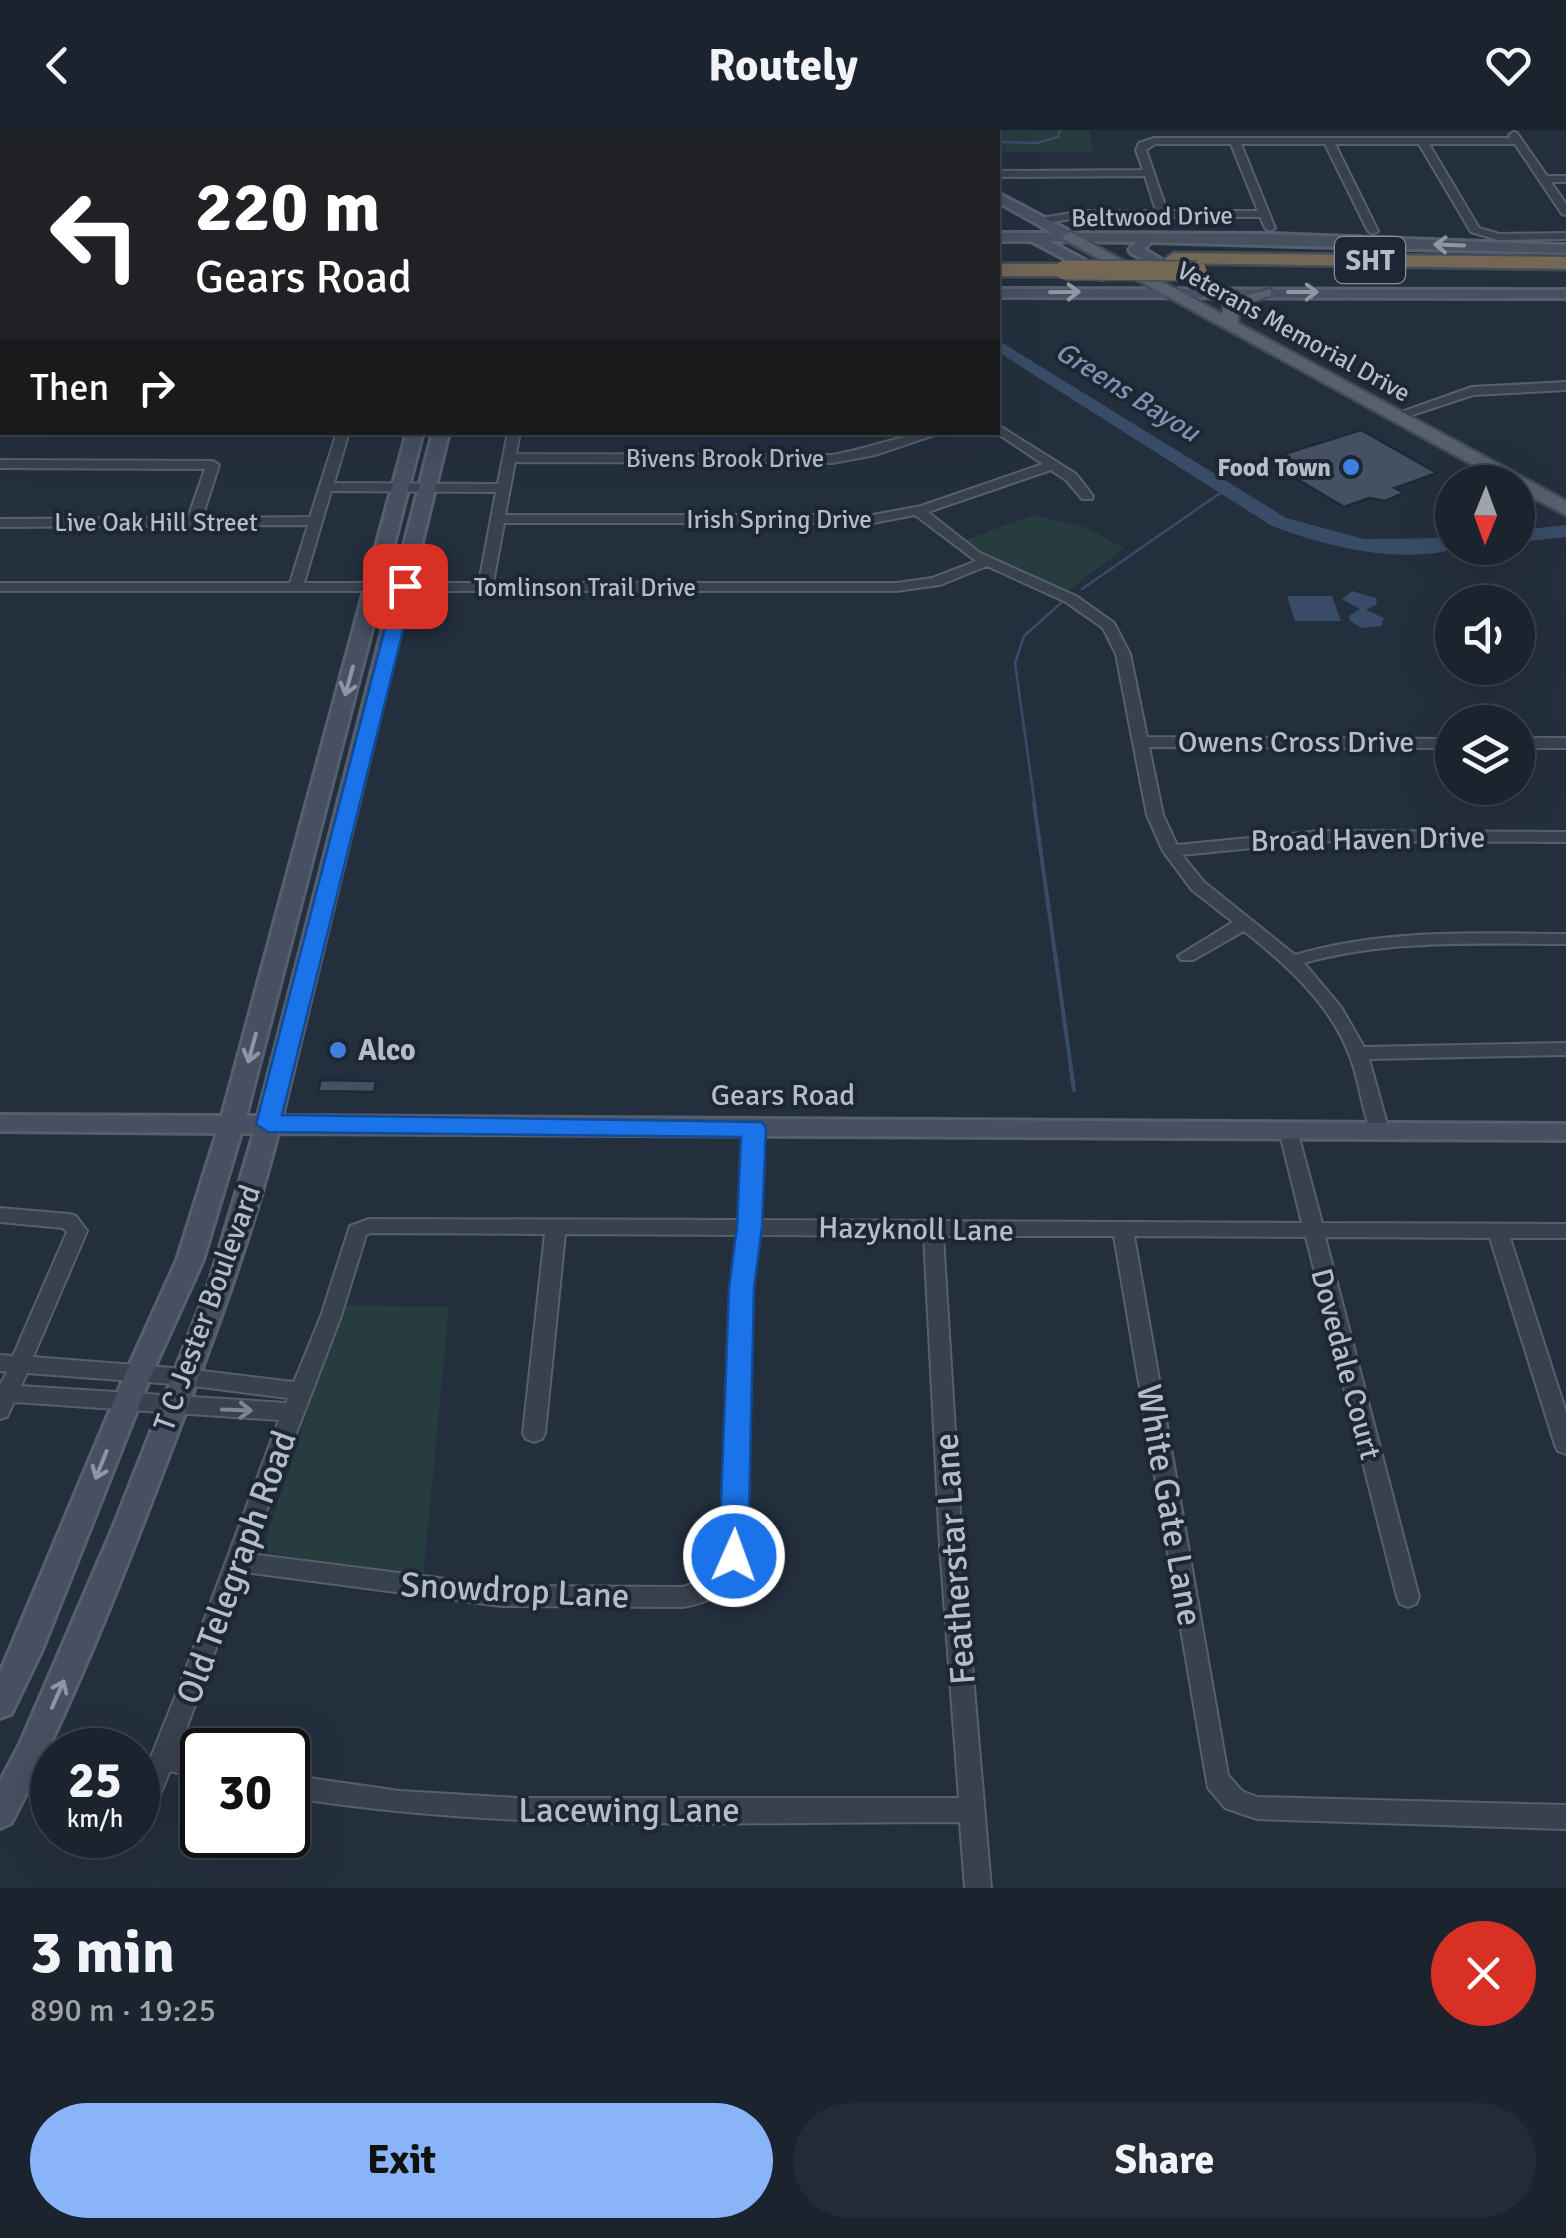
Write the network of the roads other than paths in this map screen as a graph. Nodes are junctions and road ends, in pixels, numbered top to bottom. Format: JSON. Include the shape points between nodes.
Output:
{"nodes":[{"id":1,"x":1510,"y":130,"type":"edge"},
{"id":2,"x":1235,"y":141,"type":"junction"},
{"id":3,"x":1518,"y":141,"type":"junction"},
{"id":4,"x":1329,"y":142,"type":"junction"},
{"id":5,"x":1423,"y":142,"type":"junction"},
{"id":6,"x":1149,"y":173,"type":"junction"},
{"id":7,"x":1000,"y":174,"type":"edge"},
{"id":8,"x":1544,"y":179,"type":"junction"},
{"id":9,"x":1566,"y":179,"type":"edge"},
{"id":10,"x":1000,"y":199,"type":"edge"},
{"id":11,"x":1018,"y":209,"type":"junction"},
{"id":12,"x":1566,"y":212,"type":"edge"},
{"id":13,"x":1264,"y":214,"type":"junction"},
{"id":14,"x":1163,"y":215,"type":"junction"},
{"id":15,"x":1040,"y":220,"type":"junction"},
{"id":16,"x":1270,"y":228,"type":"dead end"},
{"id":17,"x":1373,"y":231,"type":"dead end"},
{"id":18,"x":1000,"y":235,"type":"edge"},
{"id":19,"x":1000,"y":236,"type":"edge"},
{"id":20,"x":1566,"y":236,"type":"edge"},
{"id":21,"x":1021,"y":237,"type":"junction"},
{"id":22,"x":1070,"y":237,"type":"junction"},
{"id":23,"x":1148,"y":237,"type":"junction"},
{"id":24,"x":1560,"y":249,"type":"edge"},
{"id":25,"x":1000,"y":259,"type":"edge"},
{"id":26,"x":1566,"y":264,"type":"edge"},
{"id":27,"x":1000,"y":270,"type":"edge"},
{"id":28,"x":1566,"y":276,"type":"edge"},
{"id":29,"x":1101,"y":292,"type":"junction"},
{"id":30,"x":1170,"y":292,"type":"junction"},
{"id":31,"x":1213,"y":292,"type":"junction"},
{"id":32,"x":1265,"y":292,"type":"junction"},
{"id":33,"x":1000,"y":293,"type":"edge"},
{"id":34,"x":1566,"y":294,"type":"edge"},
{"id":35,"x":1230,"y":325,"type":"junction"},
{"id":36,"x":1566,"y":386,"type":"edge"},
{"id":37,"x":1396,"y":416,"type":"junction"},
{"id":38,"x":1000,"y":431,"type":"edge"},
{"id":39,"x":342,"y":435,"type":"edge"},
{"id":40,"x":414,"y":435,"type":"edge"},
{"id":41,"x":440,"y":435,"type":"edge"},
{"id":42,"x":513,"y":435,"type":"edge"},
{"id":43,"x":927,"y":435,"type":"edge"},
{"id":44,"x":509,"y":458,"type":"junction"},
{"id":45,"x":0,"y":464,"type":"edge"},
{"id":46,"x":1053,"y":465,"type":"junction"},
{"id":47,"x":327,"y":488,"type":"junction"},
{"id":48,"x":400,"y":488,"type":"junction"},
{"id":49,"x":427,"y":488,"type":"junction"},
{"id":50,"x":504,"y":488,"type":"junction"},
{"id":51,"x":1087,"y":496,"type":"dead end"},
{"id":52,"x":1565,"y":508,"type":"edge"},
{"id":53,"x":919,"y":511,"type":"junction"},
{"id":54,"x":498,"y":519,"type":"junction"},
{"id":55,"x":194,"y":521,"type":"junction"},
{"id":56,"x":0,"y":522,"type":"edge"},
{"id":57,"x":313,"y":522,"type":"junction"},
{"id":58,"x":986,"y":562,"type":"junction"},
{"id":59,"x":296,"y":586,"type":"junction"},
{"id":60,"x":374,"y":586,"type":"junction"},
{"id":61,"x":405,"y":586,"type":"junction"},
{"id":62,"x":485,"y":586,"type":"junction"},
{"id":63,"x":0,"y":587,"type":"edge"},
{"id":64,"x":1140,"y":742,"type":"junction"},
{"id":65,"x":1435,"y":743,"type":"edge"},
{"id":66,"x":1535,"y":743,"type":"edge"},
{"id":67,"x":1566,"y":744,"type":"edge"},
{"id":68,"x":325,"y":770,"type":"junction"},
{"id":69,"x":359,"y":771,"type":"junction"},
{"id":70,"x":1566,"y":837,"type":"edge"},
{"id":71,"x":1171,"y":852,"type":"junction"},
{"id":72,"x":1243,"y":924,"type":"junction"},
{"id":73,"x":1566,"y":939,"type":"edge"},
{"id":74,"x":277,"y":953,"type":"junction"},
{"id":75,"x":311,"y":953,"type":"junction"},
{"id":76,"x":1187,"y":956,"type":"dead end"},
{"id":77,"x":1292,"y":961,"type":"junction"},
{"id":78,"x":1566,"y":1049,"type":"edge"},
{"id":79,"x":1358,"y":1053,"type":"junction"},
{"id":80,"x":0,"y":1123,"type":"edge"},
{"id":81,"x":232,"y":1124,"type":"junction"},
{"id":82,"x":268,"y":1124,"type":"junction"},
{"id":83,"x":754,"y":1128,"type":"junction"},
{"id":84,"x":1288,"y":1130,"type":"junction"},
{"id":85,"x":1380,"y":1131,"type":"junction"},
{"id":86,"x":1566,"y":1132,"type":"edge"},
{"id":87,"x":0,"y":1215,"type":"edge"},
{"id":88,"x":556,"y":1225,"type":"junction"},
{"id":89,"x":750,"y":1227,"type":"junction"},
{"id":90,"x":934,"y":1229,"type":"junction"},
{"id":91,"x":1123,"y":1230,"type":"junction"},
{"id":92,"x":1311,"y":1230,"type":"junction"},
{"id":93,"x":1498,"y":1231,"type":"junction"},
{"id":94,"x":1566,"y":1231,"type":"edge"},
{"id":95,"x":332,"y":1317,"type":"joint"},
{"id":96,"x":11,"y":1364,"type":"edge"},
{"id":97,"x":138,"y":1375,"type":"junction"},
{"id":98,"x":186,"y":1377,"type":"junction"},
{"id":99,"x":2,"y":1400,"type":"edge"},
{"id":100,"x":297,"y":1402,"type":"junction"},
{"id":101,"x":126,"y":1404,"type":"junction"},
{"id":102,"x":173,"y":1407,"type":"junction"},
{"id":103,"x":534,"y":1433,"type":"dead end"},
{"id":104,"x":1566,"y":1445,"type":"edge"},
{"id":105,"x":238,"y":1562,"type":"junction"},
{"id":106,"x":1408,"y":1597,"type":"dead end"},
{"id":107,"x":0,"y":1704,"type":"edge"},
{"id":108,"x":164,"y":1759,"type":"junction"},
{"id":109,"x":180,"y":1763,"type":"edge"},
{"id":110,"x":160,"y":1768,"type":"edge"},
{"id":111,"x":310,"y":1789,"type":"edge"},
{"id":112,"x":972,"y":1810,"type":"junction"},
{"id":113,"x":0,"y":1813,"type":"edge"},
{"id":114,"x":1566,"y":1816,"type":"edge"},
{"id":115,"x":978,"y":1888,"type":"edge"}],
"edges":[{"from":1,"to":3,"type":"street"},
{"from":2,"to":4,"type":"street"},
{"from":2,"to":6,"type":"street","via":[[1143,144]]},
{"from":2,"to":13,"type":"street"},
{"from":3,"to":5,"type":"street"},
{"from":3,"to":8,"type":"street"},
{"from":4,"to":5,"type":"street"},
{"from":4,"to":17,"type":"street"},
{"from":5,"to":20,"type":"street","via":[[1476,230]]},
{"from":6,"to":7,"type":"street"},
{"from":6,"to":14,"type":"street"},
{"from":8,"to":9,"type":"street"},
{"from":8,"to":12,"type":"street"},
{"from":10,"to":11,"type":"main road","name":"Veterans Memorial Drive"},
{"from":11,"to":15,"type":"main road","name":"Veterans Memorial Drive"},
{"from":11,"to":18,"type":"main road","via":[[1014,229]]},
{"from":13,"to":14,"type":"street","name":"Beltwood Drive"},
{"from":13,"to":16,"type":"street"},
{"from":14,"to":15,"type":"street","name":"Beltwood Drive"},
{"from":15,"to":22,"type":"main road","name":"Veterans Memorial Drive"},
{"from":19,"to":21,"type":"main road"},
{"from":21,"to":22,"type":"main road"},
{"from":21,"to":29,"type":"main road","via":[[1105,276],[1110,282]]},
{"from":22,"to":23,"type":"main road"},
{"from":22,"to":30,"type":"main road","name":"Veterans Memorial Drive"},
{"from":24,"to":23,"type":"main road","one_way":true},
{"from":23,"to":31,"type":"main road","via":[[1136,250],[1140,254]]},
{"from":25,"to":26,"type":"highway","number":"SHT"},
{"from":27,"to":28,"type":"highway","number":"SHT","bridge":true},
{"from":29,"to":30,"type":"main road"},
{"from":33,"to":29,"type":"main road","one_way":true},
{"from":30,"to":31,"type":"main road"},
{"from":30,"to":35,"type":"main road","name":"Veterans Memorial Drive"},
{"from":31,"to":32,"type":"main road"},
{"from":32,"to":34,"type":"main road","one_way":true},
{"from":32,"to":35,"type":"main road","via":[[1231,304]]},
{"from":35,"to":37,"type":"main road","name":"Veterans Memorial Drive"},
{"from":36,"to":37,"type":"street","via":[[1472,391]]},
{"from":37,"to":52,"type":"main road","name":"Veterans Memorial Drive"},
{"from":38,"to":46,"type":"street"},
{"from":39,"to":47,"type":"street"},
{"from":40,"to":48,"type":"main road","name":"T C Jester Boulevard"},
{"from":41,"to":49,"type":"main road","name":"T C Jester Boulevard"},
{"from":42,"to":44,"type":"street"},
{"from":43,"to":44,"type":"street","name":"Bivens Brook Drive","via":[[832,458]]},
{"from":44,"to":50,"type":"street"},
{"from":45,"to":55,"type":"street","via":[[214,465]]},
{"from":46,"to":51,"type":"street"},
{"from":46,"to":53,"type":"street","name":"Irish Spring Drive"},
{"from":47,"to":48,"type":"street"},
{"from":47,"to":57,"type":"street"},
{"from":48,"to":49,"type":"street"},
{"from":48,"to":60,"type":"main road","name":"T C Jester Boulevard"},
{"from":49,"to":50,"type":"street"},
{"from":49,"to":61,"type":"main road","name":"T C Jester Boulevard"},
{"from":50,"to":54,"type":"street"},
{"from":53,"to":54,"type":"street","name":"Irish Spring Drive","via":[[857,520]]},
{"from":53,"to":58,"type":"street"},
{"from":54,"to":62,"type":"street"},
{"from":55,"to":56,"type":"street","name":"Live Oak Hill Street"},
{"from":55,"to":57,"type":"street","name":"Live Oak Hill Street"},
{"from":57,"to":59,"type":"street"},
{"from":58,"to":62,"type":"street","name":"Tomlinson Trail Drive","via":[[934,582],[896,587]]},
{"from":58,"to":64,"type":"street","via":[[1071,599],[1109,626],[1122,654]]},
{"from":59,"to":60,"type":"street","name":"Tomlinson Trail Drive"},
{"from":59,"to":63,"type":"street","name":"Tomlinson Trail Drive"},
{"from":60,"to":61,"type":"street","name":"Tomlinson Trail Drive"},
{"from":60,"to":68,"type":"main road","name":"T C Jester Boulevard","one_way":true},
{"from":61,"to":62,"type":"street","name":"Tomlinson Trail Drive"},
{"from":61,"to":69,"type":"main road","name":"T C Jester Boulevard"},
{"from":64,"to":65,"type":"street","name":"Owens Cross Drive"},
{"from":64,"to":71,"type":"street","via":[[1155,816]]},
{"from":66,"to":67,"type":"street"},
{"from":68,"to":69,"type":"main road"},
{"from":68,"to":74,"type":"main road","name":"T C Jester Boulevard"},
{"from":69,"to":75,"type":"main road","name":"T C Jester Boulevard"},
{"from":70,"to":71,"type":"street","name":"Broad Haven Drive","via":[[1320,836]]},
{"from":71,"to":72,"type":"street"},
{"from":72,"to":76,"type":"street"},
{"from":72,"to":77,"type":"street"},
{"from":73,"to":77,"type":"street","via":[[1398,938]]},
{"from":74,"to":75,"type":"main road"},
{"from":74,"to":81,"type":"main road","name":"T C Jester Boulevard","one_way":true},
{"from":75,"to":82,"type":"main road","name":"T C Jester Boulevard"},
{"from":77,"to":79,"type":"street","via":[[1335,1011]]},
{"from":78,"to":79,"type":"street"},
{"from":79,"to":85,"type":"street"},
{"from":80,"to":81,"type":"main road","name":"Gears Road"},
{"from":81,"to":82,"type":"main road","name":"Gears Road"},
{"from":81,"to":97,"type":"main road","name":"T C Jester Boulevard","via":[[190,1260]]},
{"from":82,"to":83,"type":"main road","name":"Gears Road"},
{"from":82,"to":98,"type":"main road","name":"T C Jester Boulevard","via":[[222,1284]]},
{"from":83,"to":84,"type":"main road","name":"Gears Road"},
{"from":83,"to":89,"type":"street"},
{"from":84,"to":85,"type":"main road","name":"Gears Road"},
{"from":84,"to":92,"type":"street","name":"Dovedale Court"},
{"from":85,"to":86,"type":"main road","name":"Gears Road"},
{"from":87,"to":96,"type":"street","via":[[70,1221],[77,1231],[52,1294]]},
{"from":88,"to":89,"type":"street","name":"Hazyknoll Lane"},
{"from":88,"to":95,"type":"street","name":"Hazyknoll Lane","via":[[369,1226],[358,1232]]},
{"from":88,"to":103,"type":"street"},
{"from":89,"to":90,"type":"street","name":"Hazyknoll Lane"},
{"from":89,"to":105,"type":"street","name":"Snowdrop Lane","via":[[742,1288],[734,1556],[723,1582],[709,1593],[502,1596]]},
{"from":90,"to":91,"type":"street","name":"Hazyknoll Lane"},
{"from":90,"to":112,"type":"street","name":"Featherstar Lane"},
{"from":91,"to":92,"type":"street","name":"Hazyknoll Lane"},
{"from":91,"to":114,"type":"street","name":"White Gate Lane","via":[[1216,1780],[1234,1800],[1257,1808]]},
{"from":92,"to":93,"type":"street","name":"Hazyknoll Lane"},
{"from":92,"to":106,"type":"street","name":"Dovedale Court"},
{"from":93,"to":94,"type":"street","name":"Hazyknoll Lane"},
{"from":93,"to":104,"type":"street"},
{"from":95,"to":100,"type":"street","name":"Old Telegraph Road"},
{"from":96,"to":97,"type":"street"},
{"from":96,"to":99,"type":"street"},
{"from":97,"to":98,"type":"street"},
{"from":97,"to":101,"type":"main road","name":"T C Jester Boulevard"},
{"from":98,"to":100,"type":"street"},
{"from":98,"to":102,"type":"main road","name":"T C Jester Boulevard"},
{"from":99,"to":101,"type":"street"},
{"from":102,"to":100,"type":"street","one_way":true},
{"from":100,"to":105,"type":"street","name":"Old Telegraph Road"},
{"from":101,"to":102,"type":"street"},
{"from":101,"to":107,"type":"main road","name":"T C Jester Boulevard","one_way":true},
{"from":113,"to":102,"type":"main road","name":"T C Jester Boulevard","one_way":true,"via":[[74,1656]]},
{"from":105,"to":108,"type":"street","name":"Old Telegraph Road"},
{"from":108,"to":109,"type":"street"},
{"from":108,"to":110,"type":"street","name":"Old Telegraph Road"},
{"from":111,"to":112,"type":"street","name":"Lacewing Lane","via":[[518,1810]]},
{"from":112,"to":115,"type":"street","name":"Featherstar Lane"}]}
